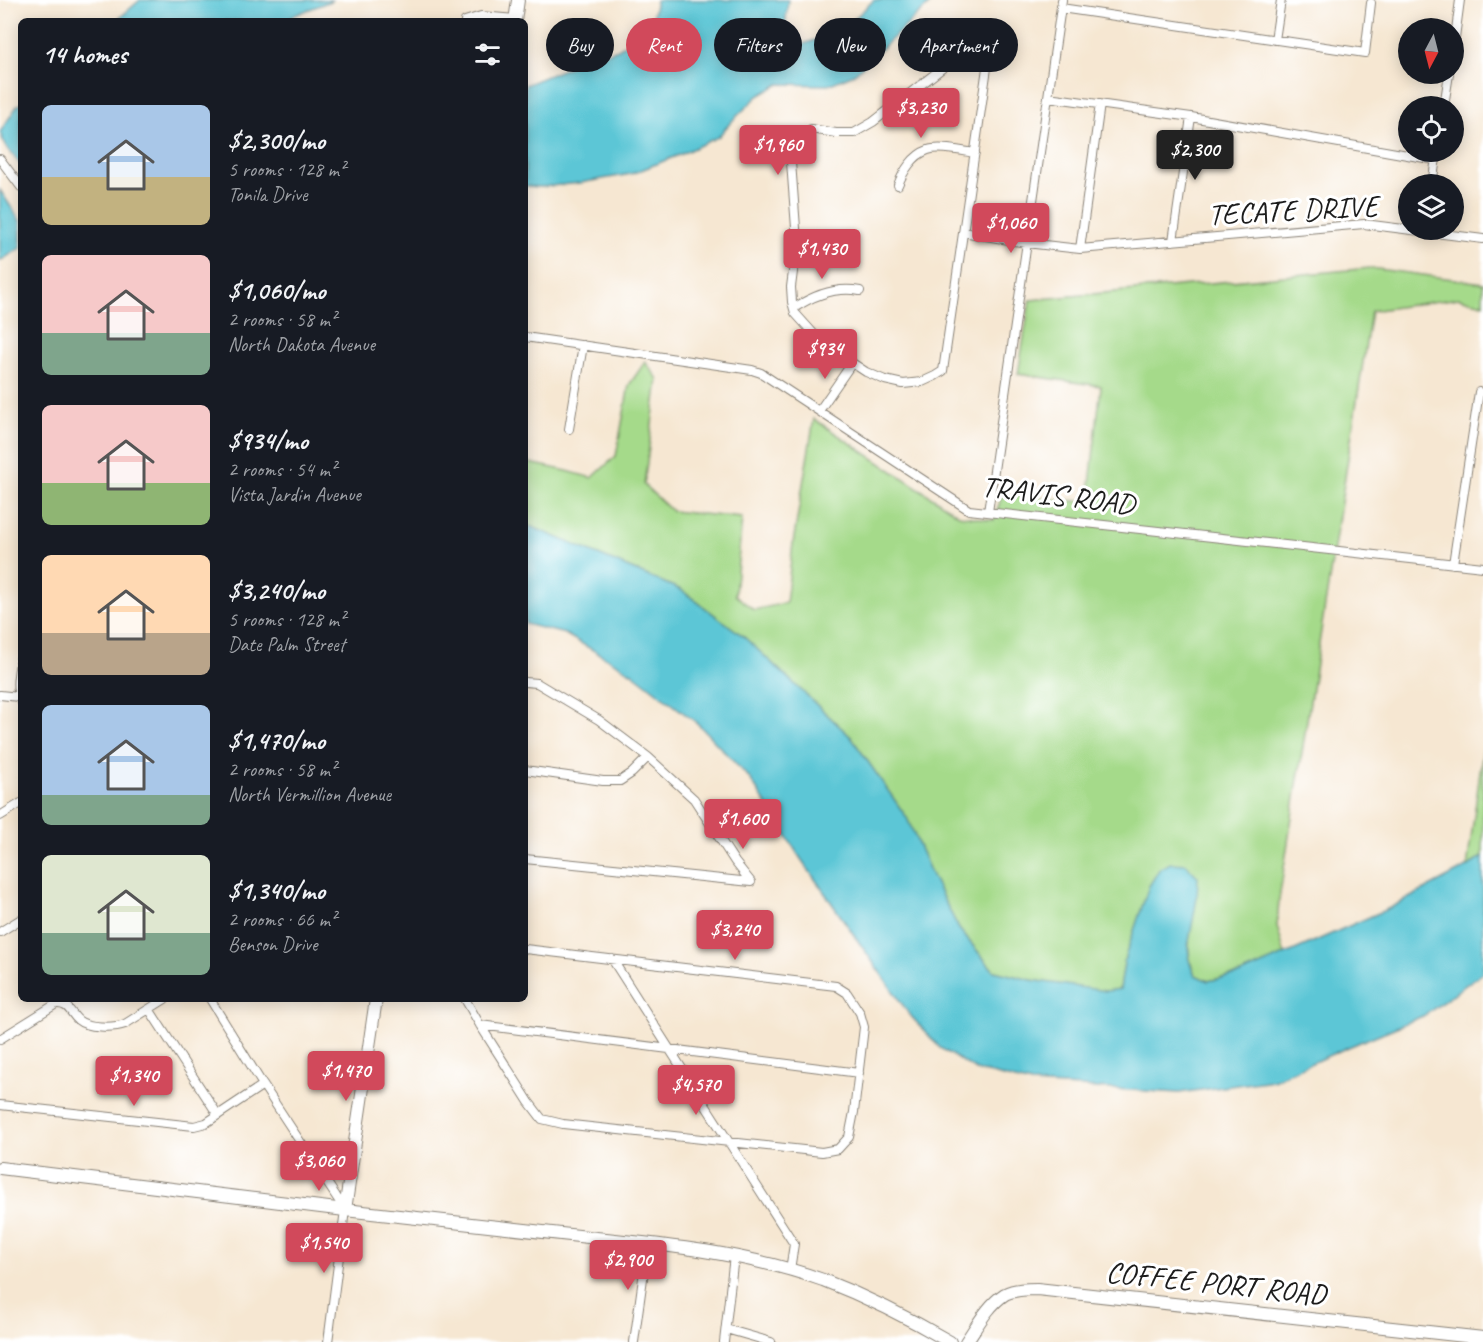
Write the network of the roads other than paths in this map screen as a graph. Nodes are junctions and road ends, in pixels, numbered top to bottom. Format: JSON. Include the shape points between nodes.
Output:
{"nodes":[{"id":1,"x":518,"y":0,"type":"edge"},
{"id":2,"x":1281,"y":0,"type":"edge"},
{"id":3,"x":1460,"y":0,"type":"edge"},
{"id":4,"x":1371,"y":3,"type":"dead end"},
{"id":5,"x":1061,"y":4,"type":"edge"},
{"id":6,"x":475,"y":18,"type":"edge"},
{"id":7,"x":498,"y":18,"type":"edge"},
{"id":8,"x":515,"y":18,"type":"edge"},
{"id":9,"x":1458,"y":18,"type":"edge"},
{"id":10,"x":1275,"y":40,"type":"junction"},
{"id":11,"x":1048,"y":97,"type":"junction"},
{"id":12,"x":1100,"y":104,"type":"junction"},
{"id":13,"x":1191,"y":117,"type":"junction"},
{"id":14,"x":1398,"y":150,"type":"edge"},
{"id":15,"x":975,"y":153,"type":"junction"},
{"id":16,"x":0,"y":159,"type":"edge"},
{"id":17,"x":18,"y":183,"type":"edge"},
{"id":18,"x":898,"y":185,"type":"dead end"},
{"id":19,"x":1398,"y":228,"type":"edge"},
{"id":20,"x":963,"y":232,"type":"junction"},
{"id":21,"x":1464,"y":236,"type":"edge"},
{"id":22,"x":1483,"y":239,"type":"edge"},
{"id":23,"x":1173,"y":241,"type":"junction"},
{"id":24,"x":1026,"y":243,"type":"junction"},
{"id":25,"x":1080,"y":249,"type":"junction"},
{"id":26,"x":860,"y":291,"type":"dead end"},
{"id":27,"x":794,"y":308,"type":"junction"},
{"id":28,"x":528,"y":337,"type":"edge"},
{"id":29,"x":583,"y":345,"type":"junction"},
{"id":30,"x":852,"y":363,"type":"junction"},
{"id":31,"x":1479,"y":392,"type":"dead end"},
{"id":32,"x":819,"y":411,"type":"junction"},
{"id":33,"x":569,"y":429,"type":"dead end"},
{"id":34,"x":988,"y":512,"type":"junction"},
{"id":35,"x":1453,"y":564,"type":"junction"},
{"id":36,"x":1483,"y":567,"type":"edge"},
{"id":37,"x":528,"y":682,"type":"edge"},
{"id":38,"x":0,"y":695,"type":"edge"},
{"id":39,"x":18,"y":699,"type":"edge"},
{"id":40,"x":648,"y":757,"type":"junction"},
{"id":41,"x":528,"y":770,"type":"edge"},
{"id":42,"x":18,"y":805,"type":"edge"},
{"id":43,"x":0,"y":816,"type":"edge"},
{"id":44,"x":528,"y":859,"type":"edge"},
{"id":45,"x":18,"y":921,"type":"edge"},
{"id":46,"x":0,"y":932,"type":"edge"},
{"id":47,"x":528,"y":949,"type":"edge"},
{"id":48,"x":612,"y":959,"type":"junction"},
{"id":49,"x":160,"y":1002,"type":"edge"},
{"id":50,"x":212,"y":1002,"type":"edge"},
{"id":51,"x":376,"y":1002,"type":"edge"},
{"id":52,"x":467,"y":1002,"type":"edge"},
{"id":53,"x":150,"y":1009,"type":"junction"},
{"id":54,"x":480,"y":1025,"type":"junction"},
{"id":55,"x":0,"y":1039,"type":"edge"},
{"id":56,"x":669,"y":1049,"type":"junction"},
{"id":57,"x":859,"y":1073,"type":"junction"},
{"id":58,"x":263,"y":1085,"type":"junction"},
{"id":59,"x":0,"y":1105,"type":"edge"},
{"id":60,"x":218,"y":1115,"type":"junction"},
{"id":61,"x":728,"y":1142,"type":"junction"},
{"id":62,"x":0,"y":1168,"type":"edge"},
{"id":63,"x":345,"y":1210,"type":"junction"},
{"id":64,"x":648,"y":1243,"type":"junction"},
{"id":65,"x":735,"y":1256,"type":"junction"},
{"id":66,"x":790,"y":1270,"type":"junction"},
{"id":67,"x":726,"y":1329,"type":"junction"},
{"id":68,"x":1483,"y":1338,"type":"edge"},
{"id":69,"x":328,"y":1342,"type":"edge"},
{"id":70,"x":634,"y":1342,"type":"edge"},
{"id":71,"x":724,"y":1342,"type":"edge"},
{"id":72,"x":771,"y":1342,"type":"edge"},
{"id":73,"x":950,"y":1342,"type":"edge"},
{"id":74,"x":966,"y":1342,"type":"edge"}],
"edges":[{"from":1,"to":8,"type":"main road"},
{"from":2,"to":10,"type":"street"},
{"from":3,"to":9,"type":"street"},
{"from":4,"to":10,"type":"street","via":[[1365,53]]},
{"from":5,"to":10,"type":"street"},
{"from":5,"to":11,"type":"street"},
{"from":6,"to":7,"type":"street"},
{"from":11,"to":12,"type":"street"},
{"from":11,"to":24,"type":"street"},
{"from":12,"to":13,"type":"street"},
{"from":12,"to":25,"type":"street"},
{"from":13,"to":14,"type":"street"},
{"from":13,"to":23,"type":"street"},
{"from":15,"to":18,"type":"street","via":[[929,149],[902,173]]},
{"from":15,"to":20,"type":"street"},
{"from":15,"to":27,"type":"street","via":[[989,54],[985,46],[972,45],[854,133],[811,129],[798,137],[790,149],[797,241],[791,287]]},
{"from":16,"to":17,"type":"street"},
{"from":19,"to":23,"type":"street","name":"TECATE DRIVE","via":[[1364,224]]},
{"from":20,"to":24,"type":"street","name":"TECATE DRIVE"},
{"from":20,"to":30,"type":"street","via":[[943,370],[922,382],[903,384],[885,380]]},
{"from":21,"to":22,"type":"street","name":"TECATE DRIVE"},
{"from":23,"to":25,"type":"street","name":"TECATE DRIVE"},
{"from":24,"to":25,"type":"street","name":"TECATE DRIVE"},
{"from":24,"to":34,"type":"street"},
{"from":26,"to":27,"type":"street","via":[[831,291]]},
{"from":27,"to":30,"type":"street","via":[[822,343]]},
{"from":28,"to":29,"type":"street","name":"TRAVIS ROAD"},
{"from":29,"to":32,"type":"street","name":"TRAVIS ROAD","via":[[761,372]]},
{"from":29,"to":33,"type":"street"},
{"from":30,"to":32,"type":"street"},
{"from":31,"to":35,"type":"street"},
{"from":32,"to":34,"type":"street","name":"TRAVIS ROAD","via":[[969,510]]},
{"from":34,"to":35,"type":"street","name":"TRAVIS ROAD"},
{"from":35,"to":36,"type":"street","name":"TRAVIS ROAD"},
{"from":37,"to":40,"type":"street","via":[[537,683],[599,720]]},
{"from":38,"to":39,"type":"street"},
{"from":40,"to":41,"type":"street","via":[[620,781]]},
{"from":40,"to":44,"type":"street","via":[[694,799],[752,882]]},
{"from":42,"to":43,"type":"street"},
{"from":45,"to":46,"type":"street"},
{"from":47,"to":48,"type":"street"},
{"from":48,"to":56,"type":"street"},
{"from":48,"to":57,"type":"street","via":[[836,986],[848,993],[864,1028]]},
{"from":49,"to":53,"type":"street"},
{"from":50,"to":58,"type":"street"},
{"from":51,"to":63,"type":"main road"},
{"from":52,"to":54,"type":"street"},
{"from":53,"to":55,"type":"street","via":[[118,1027],[106,1027],[83,1023],[66,1006],[56,1004]]},
{"from":53,"to":60,"type":"street"},
{"from":54,"to":56,"type":"street"},
{"from":54,"to":61,"type":"street","via":[[542,1119]]},
{"from":56,"to":57,"type":"street"},
{"from":56,"to":61,"type":"street"},
{"from":57,"to":61,"type":"street","via":[[849,1137],[838,1149],[822,1152]]},
{"from":58,"to":60,"type":"street"},
{"from":58,"to":63,"type":"street"},
{"from":59,"to":60,"type":"street","via":[[194,1126]]},
{"from":61,"to":66,"type":"street","via":[[794,1244]]},
{"from":62,"to":63,"type":"main road"},
{"from":63,"to":64,"type":"main road"},
{"from":63,"to":69,"type":"street"},
{"from":64,"to":65,"type":"main road"},
{"from":64,"to":70,"type":"street"},
{"from":65,"to":66,"type":"main road"},
{"from":65,"to":67,"type":"street"},
{"from":66,"to":73,"type":"main road","via":[[886,1307]]},
{"from":67,"to":71,"type":"street"},
{"from":67,"to":72,"type":"street"},
{"from":68,"to":74,"type":"main road","name":"COFFEE PORT ROAD","via":[[1020,1289],[994,1303]]}]}
